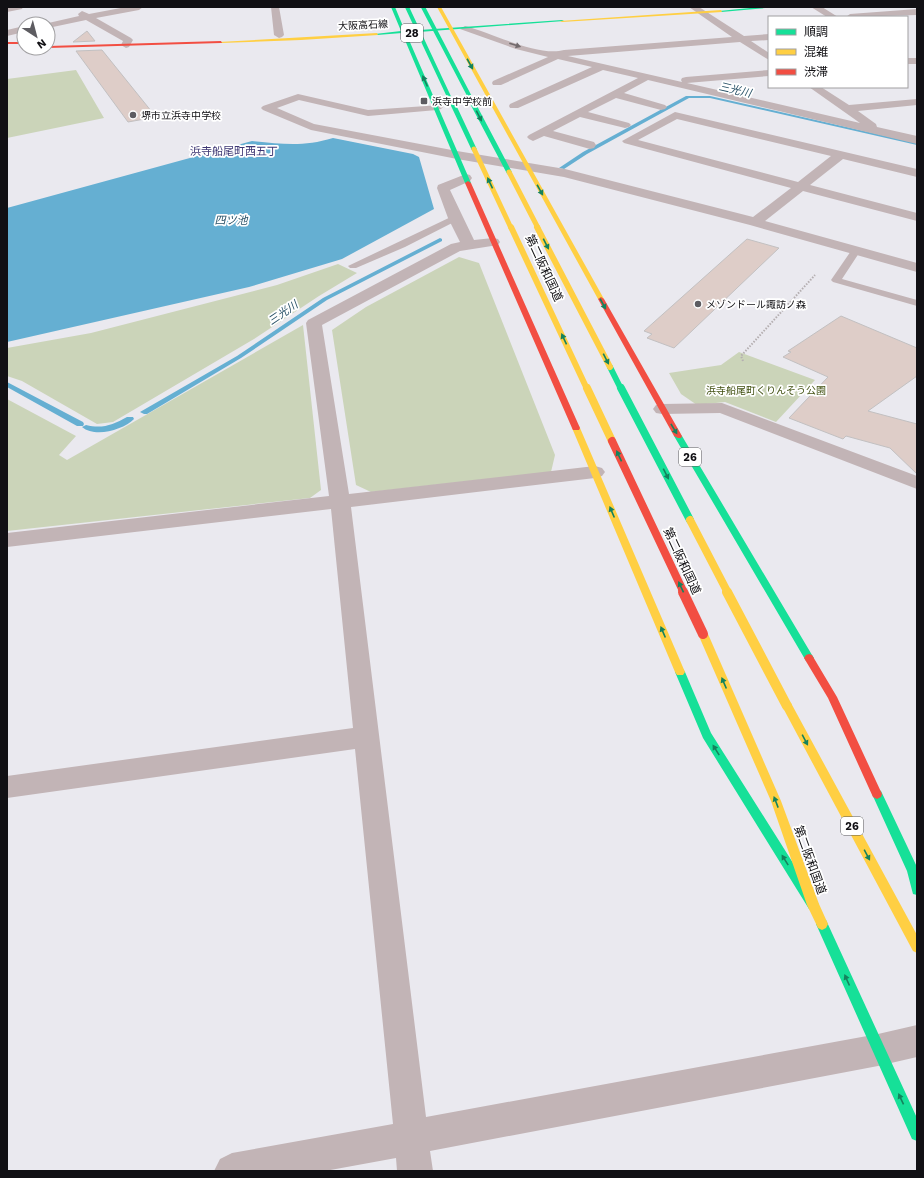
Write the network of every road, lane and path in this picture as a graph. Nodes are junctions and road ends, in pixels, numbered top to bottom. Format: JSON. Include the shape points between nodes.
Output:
{"nodes":[{"id":1,"x":19,"y":7,"type":"edge"},
{"id":2,"x":139,"y":7,"type":"edge"},
{"id":3,"x":275,"y":7,"type":"edge"},
{"id":4,"x":393,"y":7,"type":"edge"},
{"id":5,"x":407,"y":7,"type":"edge"},
{"id":6,"x":423,"y":7,"type":"edge"},
{"id":7,"x":439,"y":7,"type":"edge"},
{"id":8,"x":774,"y":7,"type":"edge"},
{"id":9,"x":815,"y":7,"type":"edge"},
{"id":10,"x":696,"y":8,"type":"edge"},
{"id":11,"x":7,"y":9,"type":"edge"},
{"id":12,"x":75,"y":10,"type":"dead end"},
{"id":13,"x":917,"y":12,"type":"edge"},
{"id":14,"x":832,"y":16,"type":"edge"},
{"id":15,"x":872,"y":16,"type":"edge"},
{"id":16,"x":88,"y":17,"type":"junction"},
{"id":17,"x":56,"y":23,"type":"edge"},
{"id":18,"x":738,"y":26,"type":"dead end"},
{"id":19,"x":450,"y":27,"type":"junction"},
{"id":20,"x":723,"y":27,"type":"junction"},
{"id":21,"x":465,"y":29,"type":"junction"},
{"id":22,"x":403,"y":31,"type":"junction"},
{"id":23,"x":279,"y":35,"type":"junction"},
{"id":24,"x":768,"y":37,"type":"edge"},
{"id":25,"x":741,"y":40,"type":"junction"},
{"id":26,"x":56,"y":42,"type":"edge"},
{"id":27,"x":127,"y":42,"type":"junction"},
{"id":28,"x":56,"y":46,"type":"edge"},
{"id":29,"x":558,"y":56,"type":"junction"},
{"id":30,"x":768,"y":56,"type":"edge"},
{"id":31,"x":601,"y":67,"type":"junction"},
{"id":32,"x":768,"y":73,"type":"edge"},
{"id":33,"x":647,"y":77,"type":"junction"},
{"id":34,"x":665,"y":82,"type":"junction"},
{"id":35,"x":497,"y":83,"type":"dead end"},
{"id":36,"x":816,"y":88,"type":"edge"},
{"id":37,"x":614,"y":94,"type":"junction"},
{"id":38,"x":917,"y":102,"type":"edge"},
{"id":39,"x":514,"y":106,"type":"dead end"},
{"id":40,"x":437,"y":107,"type":"junction"},
{"id":41,"x":661,"y":107,"type":"dead end"},
{"id":42,"x":847,"y":109,"type":"junction"},
{"id":43,"x":578,"y":113,"type":"junction"},
{"id":44,"x":625,"y":125,"type":"dead end"},
{"id":45,"x":883,"y":133,"type":"junction"},
{"id":46,"x":917,"y":140,"type":"edge"},
{"id":47,"x":590,"y":145,"type":"dead end"},
{"id":48,"x":457,"y":155,"type":"junction"},
{"id":49,"x":840,"y":155,"type":"junction"},
{"id":50,"x":526,"y":166,"type":"junction"},
{"id":51,"x":917,"y":173,"type":"edge"},
{"id":52,"x":466,"y":178,"type":"junction"},
{"id":53,"x":800,"y":186,"type":"junction"},
{"id":54,"x":917,"y":217,"type":"edge"},
{"id":55,"x":455,"y":218,"type":"junction"},
{"id":56,"x":755,"y":222,"type":"junction"},
{"id":57,"x":493,"y":242,"type":"junction"},
{"id":58,"x":469,"y":245,"type":"junction"},
{"id":59,"x":841,"y":246,"type":"junction"},
{"id":60,"x":856,"y":250,"type":"junction"},
{"id":61,"x":353,"y":266,"type":"dead end"},
{"id":62,"x":917,"y":268,"type":"edge"},
{"id":63,"x":917,"y":303,"type":"edge"},
{"id":64,"x":743,"y":361,"type":"dead end"},
{"id":65,"x":662,"y":409,"type":"junction"},
{"id":66,"x":595,"y":472,"type":"junction"},
{"id":67,"x":917,"y":483,"type":"edge"},
{"id":68,"x":340,"y":502,"type":"junction"},
{"id":69,"x":7,"y":540,"type":"edge"},
{"id":70,"x":366,"y":737,"type":"junction"},
{"id":71,"x":7,"y":787,"type":"edge"},
{"id":72,"x":917,"y":890,"type":"edge"},
{"id":73,"x":814,"y":905,"type":"junction"},
{"id":74,"x":917,"y":947,"type":"edge"},
{"id":75,"x":917,"y":1041,"type":"edge"},
{"id":76,"x":878,"y":1050,"type":"junction"},
{"id":77,"x":917,"y":1134,"type":"edge"},
{"id":78,"x":411,"y":1138,"type":"junction"},
{"id":79,"x":232,"y":1171,"type":"edge"},
{"id":80,"x":415,"y":1171,"type":"edge"}],
"edges":[{"from":1,"to":11,"type":"street"},
{"from":2,"to":16,"type":"street"},
{"from":3,"to":23,"type":"street"},
{"from":4,"to":22,"type":"main road"},
{"from":73,"to":5,"type":"main road","name":"第二阪和国道","one_way":true,"bridge":true,"via":[[776,801],[703,634]]},
{"from":6,"to":74,"type":"main road","name":"第二阪和国道","number":"26","one_way":true,"bridge":true,"via":[[786,706]]},
{"from":7,"to":19,"type":"main road","number":"26"},
{"from":8,"to":10,"type":"main road","name":"大阪高石線","number":"28"},
{"from":9,"to":14,"type":"street"},
{"from":10,"to":19,"type":"main road","name":"大阪高石線","number":"28"},
{"from":10,"to":20,"type":"street"},
{"from":10,"to":21,"type":"main road","name":"大阪高石線","number":"28"},
{"from":12,"to":16,"type":"street"},
{"from":13,"to":15,"type":"street"},
{"from":16,"to":17,"type":"street"},
{"from":16,"to":27,"type":"street"},
{"from":18,"to":20,"type":"street"},
{"from":19,"to":21,"type":"main road","name":"大阪高石線","number":"28"},
{"from":19,"to":22,"type":"main road","name":"大阪高石線","number":"28"},
{"from":19,"to":50,"type":"main road","number":"26","one_way":true},
{"from":20,"to":25,"type":"street"},
{"from":21,"to":29,"type":"street","one_way":true,"via":[[519,47]]},
{"from":22,"to":23,"type":"main road","name":"大阪高石線","number":"28"},
{"from":22,"to":27,"type":"main road","name":"大阪高石線","number":"28","via":[[301,39]]},
{"from":40,"to":22,"type":"main road","one_way":true},
{"from":23,"to":27,"type":"main road","name":"大阪高石線","number":"28"},
{"from":24,"to":25,"type":"street"},
{"from":25,"to":29,"type":"street","via":[[564,53]]},
{"from":25,"to":30,"type":"street"},
{"from":26,"to":27,"type":"main road","name":"大阪高石線","number":"28"},
{"from":27,"to":28,"type":"main road","name":"大阪高石線","number":"28"},
{"from":29,"to":31,"type":"street"},
{"from":29,"to":35,"type":"street"},
{"from":31,"to":33,"type":"street"},
{"from":31,"to":39,"type":"street"},
{"from":32,"to":34,"type":"street"},
{"from":33,"to":34,"type":"street"},
{"from":33,"to":37,"type":"street"},
{"from":34,"to":45,"type":"street"},
{"from":36,"to":42,"type":"street"},
{"from":37,"to":41,"type":"street"},
{"from":37,"to":43,"type":"street"},
{"from":38,"to":42,"type":"street"},
{"from":40,"to":48,"type":"main road"},
{"from":40,"to":48,"type":"street","via":[[368,112],[298,97],[267,108],[311,128]]},
{"from":42,"to":45,"type":"street"},
{"from":43,"to":44,"type":"street"},
{"from":43,"to":47,"type":"street","via":[[538,134]]},
{"from":45,"to":46,"type":"street"},
{"from":48,"to":50,"type":"street"},
{"from":48,"to":52,"type":"main road"},
{"from":49,"to":51,"type":"street"},
{"from":49,"to":53,"type":"street"},
{"from":49,"to":53,"type":"street","via":[[675,115],[628,141]]},
{"from":50,"to":56,"type":"street","via":[[565,173]]},
{"from":50,"to":65,"type":"main road","number":"26","one_way":true},
{"from":52,"to":55,"type":"street","via":[[443,188]]},
{"from":52,"to":57,"type":"main road"},
{"from":53,"to":54,"type":"street"},
{"from":53,"to":56,"type":"street"},
{"from":55,"to":58,"type":"street"},
{"from":55,"to":61,"type":"lane"},
{"from":56,"to":59,"type":"street"},
{"from":57,"to":58,"type":"street"},
{"from":57,"to":66,"type":"main road"},
{"from":58,"to":68,"type":"street","via":[[456,247],[314,323]]},
{"from":59,"to":60,"type":"street"},
{"from":59,"to":64,"type":"path","via":[[741,356]]},
{"from":60,"to":62,"type":"street"},
{"from":60,"to":63,"type":"lane","via":[[836,280]]},
{"from":65,"to":67,"type":"street","via":[[722,408]]},
{"from":65,"to":72,"type":"main road","number":"26","one_way":true,"via":[[832,697],[913,872]]},
{"from":66,"to":68,"type":"street"},
{"from":73,"to":66,"type":"main road","one_way":true,"via":[[707,735]]},
{"from":68,"to":69,"type":"street"},
{"from":68,"to":70,"type":"street"},
{"from":70,"to":71,"type":"street"},
{"from":70,"to":78,"type":"street"},
{"from":76,"to":73,"type":"main road","name":"第二阪和国道","one_way":true},
{"from":75,"to":76,"type":"street"},
{"from":77,"to":76,"type":"main road","name":"第二阪和国道","one_way":true},
{"from":76,"to":78,"type":"street"},
{"from":78,"to":79,"type":"street"},
{"from":78,"to":80,"type":"street"}]}
